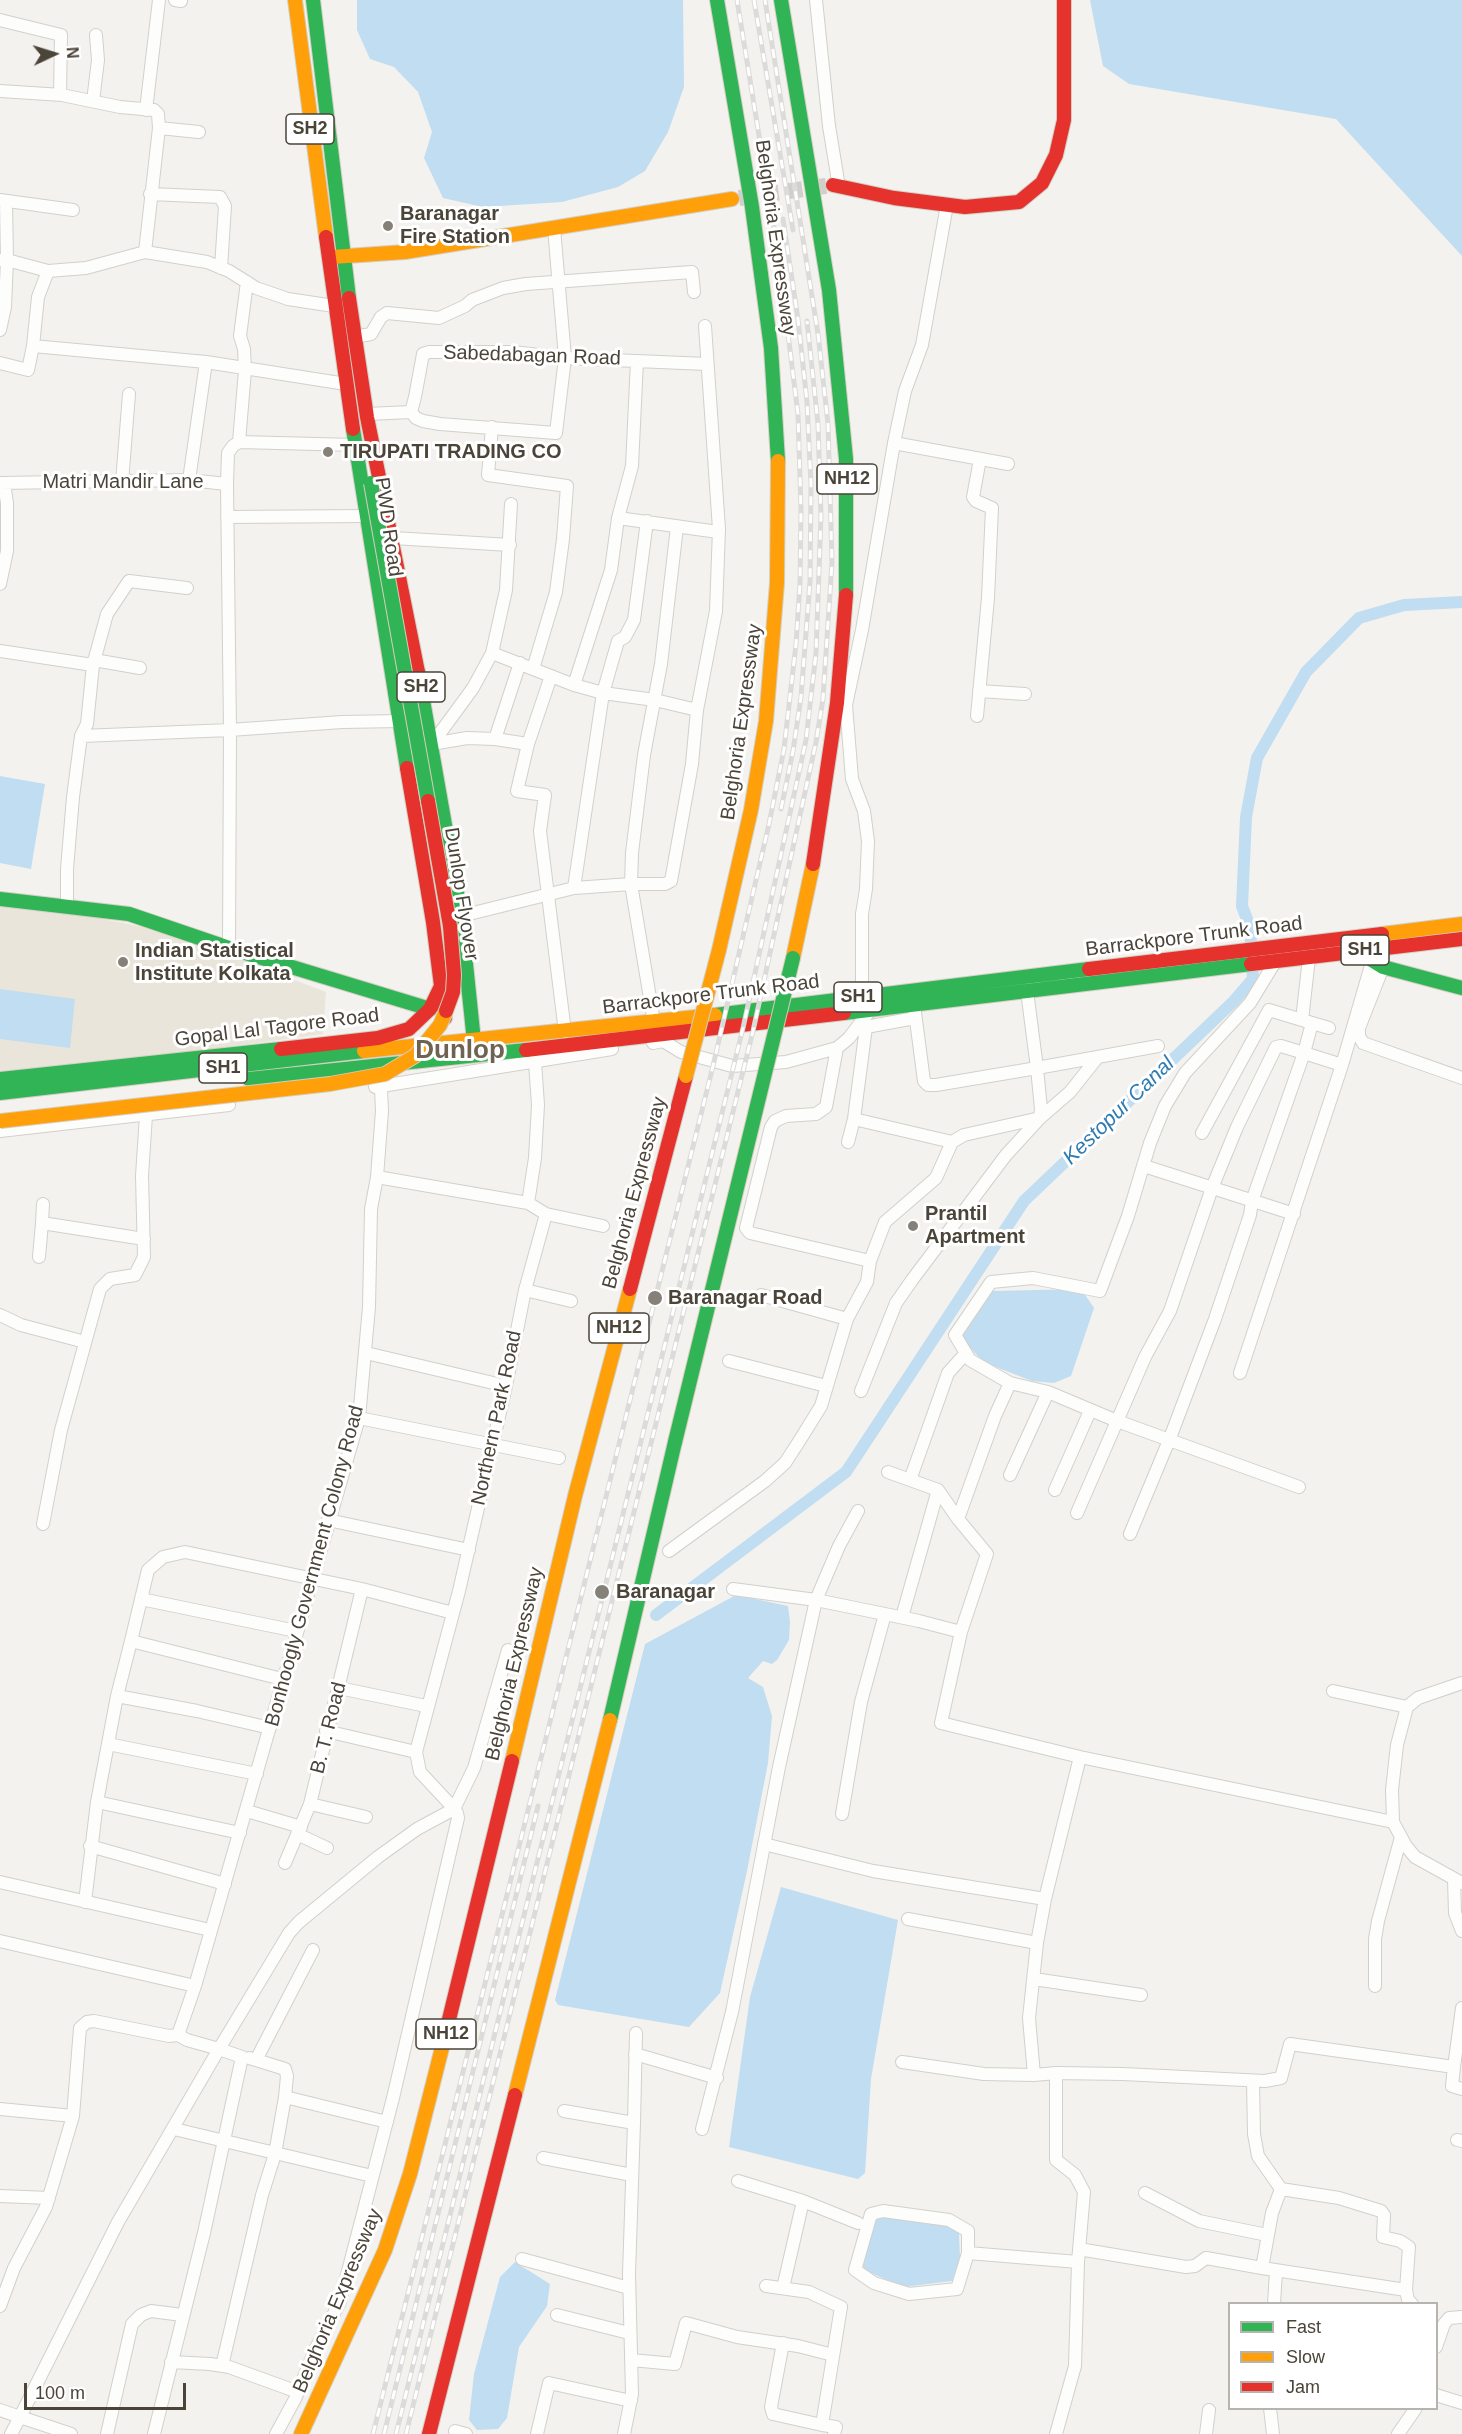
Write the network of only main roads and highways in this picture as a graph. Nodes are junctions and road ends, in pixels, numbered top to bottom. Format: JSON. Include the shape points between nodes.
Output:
{"nodes":[{"id":1,"x":295,"y":0,"type":"edge"},
{"id":2,"x":313,"y":0,"type":"edge"},
{"id":3,"x":717,"y":0,"type":"edge"},
{"id":4,"x":781,"y":0,"type":"edge"},
{"id":5,"x":1064,"y":0,"type":"edge"},
{"id":6,"x":836,"y":186,"type":"tunnel mouth"},
{"id":7,"x":732,"y":199,"type":"tunnel mouth"},
{"id":8,"x":343,"y":256,"type":"junction"},
{"id":9,"x":327,"y":257,"type":"junction"},
{"id":10,"x":367,"y":415,"type":"junction"},
{"id":11,"x":0,"y":899,"type":"edge"},
{"id":12,"x":1462,"y":924,"type":"edge"},
{"id":13,"x":1349,"y":938,"type":"junction"},
{"id":14,"x":1462,"y":939,"type":"edge"},
{"id":15,"x":1358,"y":951,"type":"junction"},
{"id":16,"x":441,"y":986,"type":"junction"},
{"id":17,"x":1462,"y":988,"type":"edge"},
{"id":18,"x":430,"y":1009,"type":"junction"},
{"id":19,"x":475,"y":1040,"type":"junction"},
{"id":20,"x":446,"y":1042,"type":"junction"},
{"id":21,"x":476,"y":1056,"type":"junction"},
{"id":22,"x":449,"y":1059,"type":"junction"},
{"id":23,"x":0,"y":1079,"type":"edge"},
{"id":24,"x":0,"y":1093,"type":"edge"},
{"id":25,"x":0,"y":1105,"type":"edge"},
{"id":26,"x":0,"y":1121,"type":"edge"},
{"id":27,"x":301,"y":2434,"type":"edge"},
{"id":28,"x":429,"y":2434,"type":"edge"}],
"edges":[{"from":1,"to":9,"type":"main road","name":"PWD Road","number":"SH2"},
{"from":2,"to":8,"type":"main road","name":"PWD Road","number":"SH2"},
{"from":3,"to":27,"type":"main road","name":"Belghoria Expressway","number":"NH12","bridge":true,"via":[[771,348],[779,479],[776,606],[766,721],[751,810],[719,950],[575,1496],[410,2174],[385,2250]]},
{"from":4,"to":28,"type":"main road","number":"NH12","bridge":true,"via":[[829,290],[847,470],[847,582],[837,703],[811,874],[793,958],[630,1641]]},
{"from":5,"to":6,"type":"main road","via":[[1064,120],[1056,155],[1042,183],[1019,202],[964,207]]},
{"from":7,"to":8,"type":"main road","via":[[405,252]]},
{"from":8,"to":9,"type":"main road"},
{"from":8,"to":10,"type":"main road","name":"PWD Road","number":"SH2"},
{"from":9,"to":16,"type":"main road","name":"PWD Road","number":"SH2"},
{"from":10,"to":19,"type":"main road","name":"PWD Road","number":"SH2","via":[[432,744],[461,916]]},
{"from":10,"to":26,"type":"main road","name":"Dunlop Flyover","bridge":true,"via":[[366,453],[450,926],[453,992],[440,1025],[415,1056],[385,1074],[368,1078]]},
{"from":11,"to":18,"type":"main road","name":"Gopal Lal Tagore Road","via":[[129,914]]},
{"from":12,"to":13,"type":"main road","name":"Barrackpore Trunk Road","number":"SH1"},
{"from":13,"to":15,"type":"main road"},
{"from":13,"to":19,"type":"main road","name":"Barrackpore Trunk Road","number":"SH1"},
{"from":14,"to":15,"type":"main road","name":"Barrackpore Trunk Road","number":"SH1"},
{"from":15,"to":17,"type":"main road","via":[[1378,964]]},
{"from":15,"to":21,"type":"main road","name":"Barrackpore Trunk Road","number":"SH1","via":[[1027,992],[915,1012],[871,1011]]},
{"from":16,"to":18,"type":"main road"},
{"from":16,"to":20,"type":"main road","name":"PWD Road","number":"SH2"},
{"from":18,"to":23,"type":"main road","name":"Gopal Lal Tagore Road","via":[[409,1029],[378,1038]]},
{"from":19,"to":20,"type":"main road","name":"Barrackpore Trunk Road","number":"SH1"},
{"from":19,"to":21,"type":"main road","name":"PWD Road","number":"SH2"},
{"from":20,"to":22,"type":"main road","name":"PWD Road","number":"SH2"},
{"from":20,"to":24,"type":"main road","name":"Barrackpore Trunk Road","number":"SH1"},
{"from":21,"to":22,"type":"main road","name":"Barrackpore Trunk Road","number":"SH1"},
{"from":22,"to":25,"type":"main road","name":"Barrackpore Trunk Road","number":"SH1"}]}
